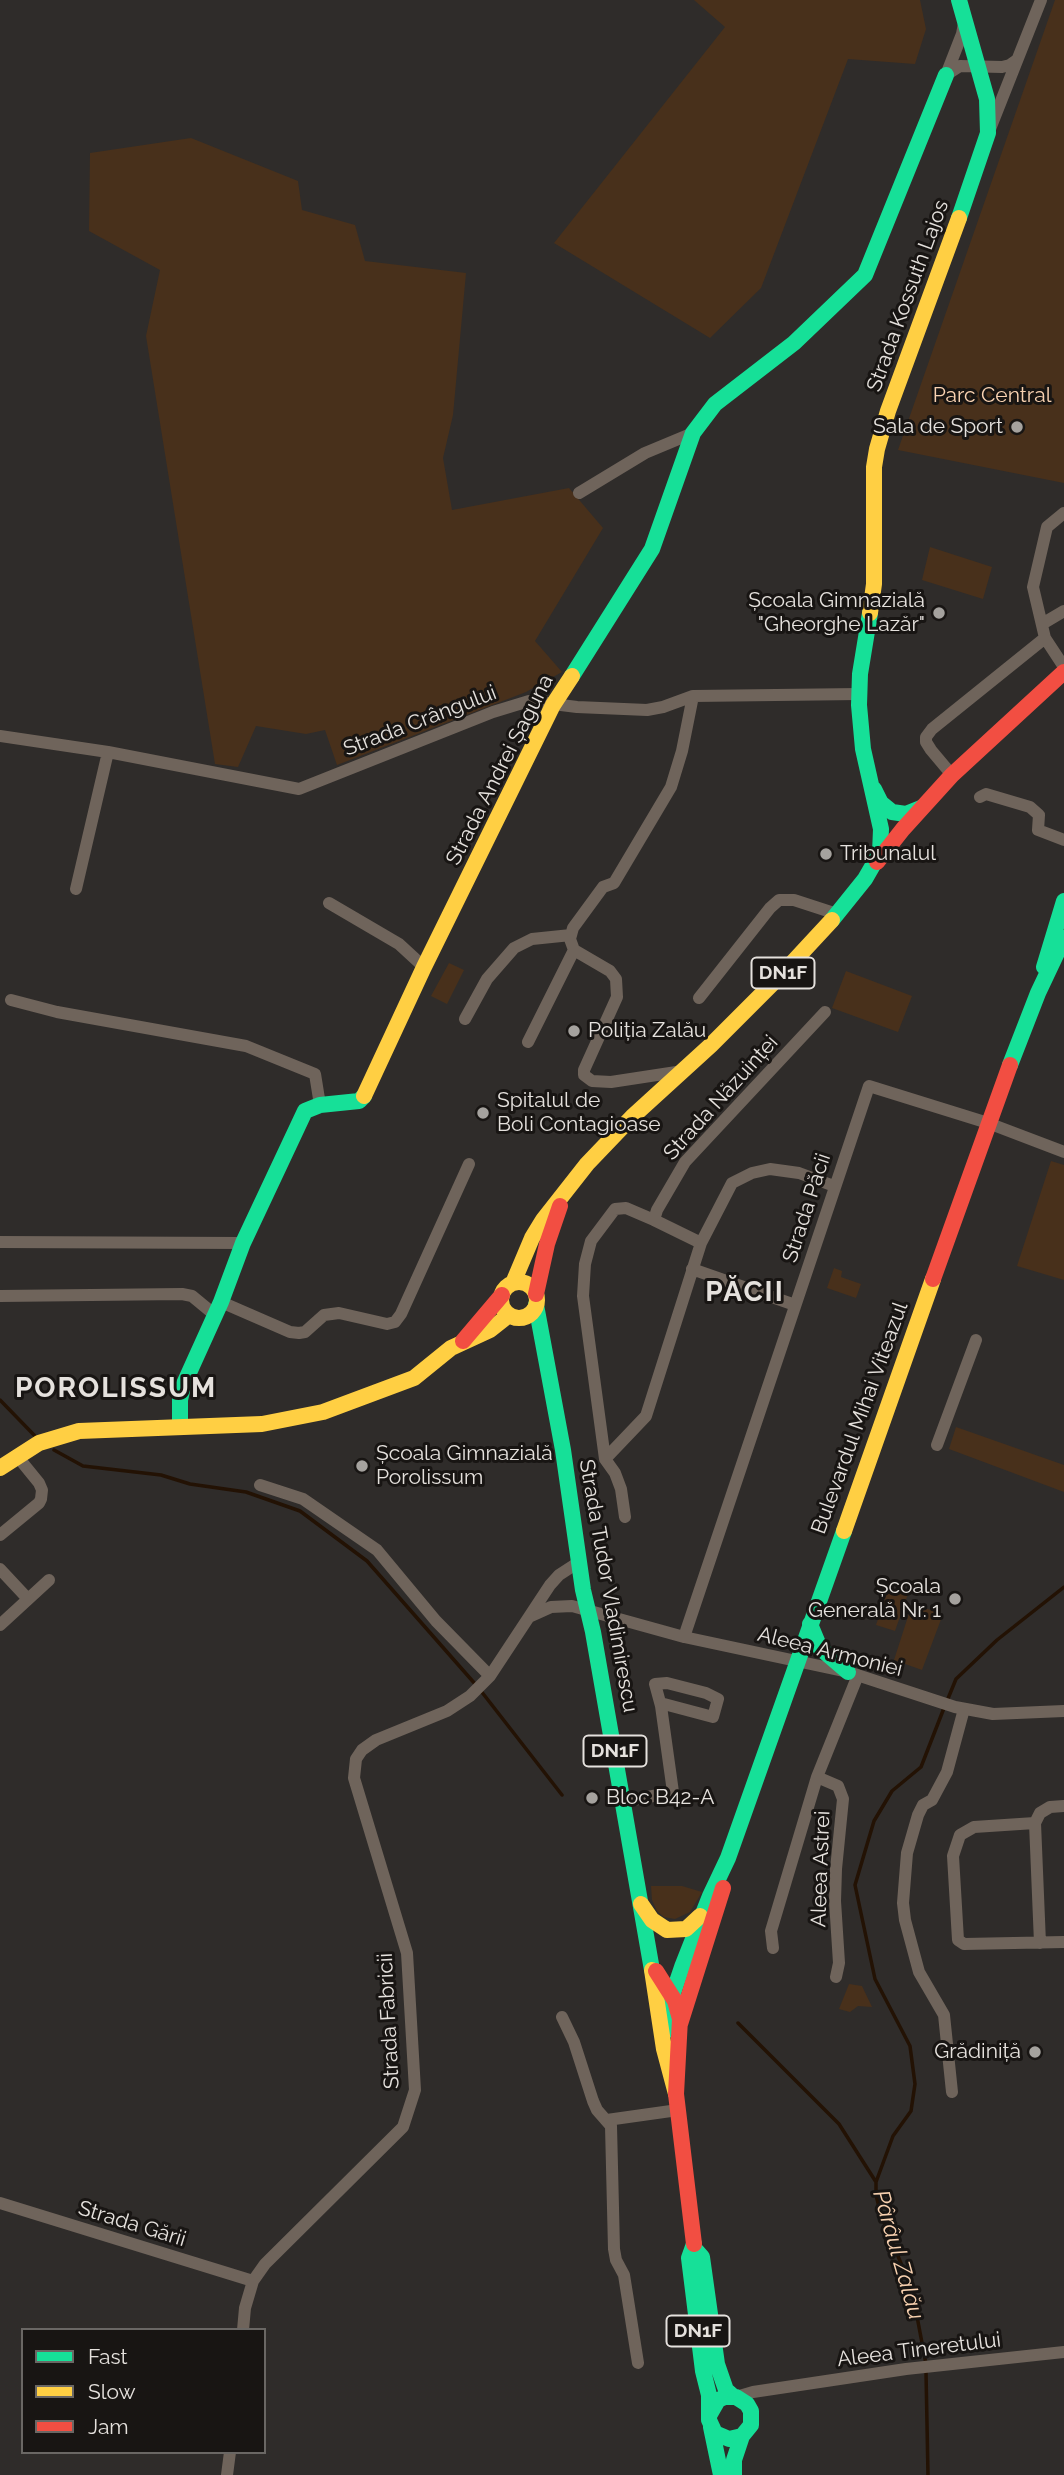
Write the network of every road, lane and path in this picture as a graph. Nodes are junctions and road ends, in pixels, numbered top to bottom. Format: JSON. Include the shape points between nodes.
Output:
{"nodes":[{"id":1,"x":959,"y":0,"type":"edge"},
{"id":2,"x":1041,"y":0,"type":"edge"},
{"id":3,"x":963,"y":18,"type":"junction"},
{"id":4,"x":1019,"y":57,"type":"junction"},
{"id":5,"x":978,"y":66,"type":"junction"},
{"id":6,"x":946,"y":75,"type":"junction"},
{"id":7,"x":985,"y":143,"type":"junction"},
{"id":8,"x":693,"y":433,"type":"junction"},
{"id":9,"x":579,"y":493,"type":"dead end"},
{"id":10,"x":1064,"y":513,"type":"edge"},
{"id":11,"x":1064,"y":611,"type":"edge"},
{"id":12,"x":1042,"y":624,"type":"junction"},
{"id":13,"x":1045,"y":638,"type":"junction"},
{"id":14,"x":1064,"y":669,"type":"edge"},
{"id":15,"x":859,"y":694,"type":"junction"},
{"id":16,"x":693,"y":696,"type":"junction"},
{"id":17,"x":553,"y":705,"type":"junction"},
{"id":18,"x":0,"y":736,"type":"edge"},
{"id":19,"x":108,"y":752,"type":"junction"},
{"id":20,"x":952,"y":775,"type":"junction"},
{"id":21,"x":869,"y":779,"type":"junction"},
{"id":22,"x":980,"y":797,"type":"dead end"},
{"id":23,"x":921,"y":808,"type":"junction"},
{"id":24,"x":878,"y":815,"type":"junction"},
{"id":25,"x":903,"y":829,"type":"junction"},
{"id":26,"x":1064,"y":840,"type":"edge"},
{"id":27,"x":874,"y":866,"type":"junction"},
{"id":28,"x":76,"y":889,"type":"dead end"},
{"id":29,"x":1064,"y":901,"type":"edge"},
{"id":30,"x":329,"y":903,"type":"dead end"},
{"id":31,"x":837,"y":914,"type":"junction"},
{"id":32,"x":571,"y":935,"type":"junction"},
{"id":33,"x":1064,"y":938,"type":"edge"},
{"id":34,"x":574,"y":950,"type":"junction"},
{"id":35,"x":424,"y":967,"type":"junction"},
{"id":36,"x":1038,"y":993,"type":"junction"},
{"id":37,"x":699,"y":998,"type":"dead end"},
{"id":38,"x":11,"y":1000,"type":"dead end"},
{"id":39,"x":825,"y":1012,"type":"dead end"},
{"id":40,"x":465,"y":1019,"type":"dead end"},
{"id":41,"x":528,"y":1042,"type":"dead end"},
{"id":42,"x":683,"y":1070,"type":"junction"},
{"id":43,"x":320,"y":1105,"type":"junction"},
{"id":44,"x":988,"y":1123,"type":"junction"},
{"id":45,"x":1064,"y":1152,"type":"edge"},
{"id":46,"x":469,"y":1164,"type":"dead end"},
{"id":47,"x":570,"y":1185,"type":"junction"},
{"id":48,"x":834,"y":1186,"type":"junction"},
{"id":49,"x":654,"y":1220,"type":"junction"},
{"id":50,"x":0,"y":1242,"type":"edge"},
{"id":51,"x":243,"y":1243,"type":"junction"},
{"id":52,"x":701,"y":1243,"type":"junction"},
{"id":53,"x":692,"y":1269,"type":"junction"},
{"id":54,"x":507,"y":1289,"type":"junction"},
{"id":55,"x":0,"y":1296,"type":"edge"},
{"id":56,"x":536,"y":1299,"type":"junction"},
{"id":57,"x":794,"y":1305,"type":"junction"},
{"id":58,"x":218,"y":1309,"type":"junction"},
{"id":59,"x":512,"y":1316,"type":"junction"},
{"id":60,"x":975,"y":1340,"type":"dead end"},
{"id":61,"x":461,"y":1342,"type":"junction"},
{"id":62,"x":543,"y":1349,"type":"junction"},
{"id":63,"x":180,"y":1426,"type":"junction"},
{"id":64,"x":937,"y":1445,"type":"dead end"},
{"id":65,"x":17,"y":1456,"type":"junction"},
{"id":66,"x":605,"y":1459,"type":"junction"},
{"id":67,"x":0,"y":1468,"type":"edge"},
{"id":68,"x":260,"y":1485,"type":"dead end"},
{"id":69,"x":625,"y":1517,"type":"dead end"},
{"id":70,"x":0,"y":1535,"type":"edge"},
{"id":71,"x":579,"y":1562,"type":"junction"},
{"id":72,"x":0,"y":1569,"type":"edge"},
{"id":73,"x":49,"y":1580,"type":"dead end"},
{"id":74,"x":28,"y":1599,"type":"junction"},
{"id":75,"x":589,"y":1610,"type":"junction"},
{"id":76,"x":529,"y":1618,"type":"junction"},
{"id":77,"x":810,"y":1623,"type":"junction"},
{"id":78,"x":0,"y":1625,"type":"edge"},
{"id":79,"x":684,"y":1637,"type":"junction"},
{"id":80,"x":796,"y":1661,"type":"junction"},
{"id":81,"x":853,"y":1674,"type":"junction"},
{"id":82,"x":487,"y":1679,"type":"junction"},
{"id":83,"x":661,"y":1706,"type":"junction"},
{"id":84,"x":959,"y":1708,"type":"junction"},
{"id":85,"x":1064,"y":1712,"type":"edge"},
{"id":86,"x":817,"y":1777,"type":"junction"},
{"id":87,"x":623,"y":1802,"type":"junction"},
{"id":88,"x":1064,"y":1806,"type":"edge"},
{"id":89,"x":1035,"y":1823,"type":"junction"},
{"id":90,"x":728,"y":1858,"type":"junction"},
{"id":91,"x":640,"y":1902,"type":"junction"},
{"id":92,"x":703,"y":1911,"type":"junction"},
{"id":93,"x":1064,"y":1942,"type":"edge"},
{"id":94,"x":1040,"y":1943,"type":"junction"},
{"id":95,"x":773,"y":1948,"type":"dead end"},
{"id":96,"x":650,"y":1955,"type":"junction"},
{"id":97,"x":836,"y":1977,"type":"dead end"},
{"id":98,"x":691,"y":1985,"type":"junction"},
{"id":99,"x":671,"y":1992,"type":"junction"},
{"id":100,"x":562,"y":2017,"type":"dead end"},
{"id":101,"x":680,"y":2027,"type":"junction"},
{"id":102,"x":664,"y":2049,"type":"junction"},
{"id":103,"x":952,"y":2092,"type":"dead end"},
{"id":104,"x":677,"y":2102,"type":"junction"},
{"id":105,"x":607,"y":2120,"type":"junction"},
{"id":106,"x":0,"y":2203,"type":"edge"},
{"id":107,"x":694,"y":2248,"type":"junction"},
{"id":108,"x":253,"y":2281,"type":"junction"},
{"id":109,"x":243,"y":2328,"type":"edge"},
{"id":110,"x":1064,"y":2352,"type":"edge"},
{"id":111,"x":638,"y":2363,"type":"dead end"},
{"id":112,"x":778,"y":2388,"type":"junction"},
{"id":113,"x":735,"y":2397,"type":"junction"},
{"id":114,"x":751,"y":2410,"type":"junction"},
{"id":115,"x":710,"y":2420,"type":"junction"},
{"id":116,"x":743,"y":2436,"type":"junction"},
{"id":117,"x":230,"y":2454,"type":"edge"},
{"id":118,"x":227,"y":2475,"type":"edge"},
{"id":119,"x":721,"y":2475,"type":"edge"},
{"id":120,"x":734,"y":2475,"type":"edge"}],
"edges":[{"from":1,"to":3,"type":"main road","name":"Strada Kossuth Lajos","number":"DN1F"},
{"from":2,"to":4,"type":"street"},
{"from":3,"to":5,"type":"main road","name":"Strada Kossuth Lajos","number":"DN1F"},
{"from":3,"to":6,"type":"street","name":"Strada Andrei Șaguna","via":[[962,34]]},
{"from":4,"to":5,"type":"street","via":[[1006,66]]},
{"from":4,"to":7,"type":"street"},
{"from":5,"to":6,"type":"street","via":[[960,66]]},
{"from":5,"to":7,"type":"main road","name":"Strada Kossuth Lajos","number":"DN1F","via":[[989,112]]},
{"from":6,"to":8,"type":"main road","name":"Strada Andrei Șaguna","via":[[864,275],[794,343],[715,404]]},
{"from":7,"to":15,"type":"main road","name":"Strada Kossuth Lajos","number":"DN1F","via":[[877,449],[872,501],[874,584]]},
{"from":8,"to":9,"type":"street","via":[[645,453]]},
{"from":8,"to":17,"type":"main road","name":"Strada Andrei Șaguna","via":[[652,549]]},
{"from":10,"to":12,"type":"street","via":[[1047,527],[1033,587]]},
{"from":11,"to":12,"type":"street"},
{"from":12,"to":13,"type":"street"},
{"from":13,"to":14,"type":"street"},
{"from":13,"to":20,"type":"street","via":[[926,737]]},
{"from":14,"to":20,"type":"main road","name":"Strada Tudor Vladimirescu"},
{"from":15,"to":16,"type":"street","name":"Strada Crângului"},
{"from":15,"to":21,"type":"main road","name":"Strada Kossuth Lajos","number":"DN1F"},
{"from":16,"to":17,"type":"street","name":"Strada Crângului","via":[[647,709]]},
{"from":16,"to":32,"type":"street","via":[[671,787],[614,883],[603,887]]},
{"from":17,"to":19,"type":"street","name":"Strada Crângului","via":[[529,701],[493,712],[299,789]]},
{"from":17,"to":35,"type":"main road","name":"Strada Andrei Șaguna"},
{"from":18,"to":19,"type":"street","name":"Strada Crângului"},
{"from":19,"to":28,"type":"street"},
{"from":20,"to":23,"type":"main road","name":"Strada Tudor Vladimirescu"},
{"from":21,"to":23,"type":"main road","name":"Strada Kossuth Lajos","via":[[892,812],[906,814]]},
{"from":21,"to":24,"type":"main road","name":"Strada Kossuth Lajos","number":"DN1F"},
{"from":22,"to":26,"type":"street","via":[[986,794],[1030,807],[1039,815],[1038,830]]},
{"from":23,"to":25,"type":"main road","name":"Strada Tudor Vladimirescu"},
{"from":24,"to":25,"type":"main road","via":[[886,833],[894,835]]},
{"from":24,"to":27,"type":"main road","name":"Strada Kossuth Lajos","number":"DN1F","via":[[882,841]]},
{"from":25,"to":27,"type":"main road","name":"Strada Tudor Vladimirescu"},
{"from":27,"to":31,"type":"main road","name":"Strada Tudor Vladimirescu","number":"DN1F"},
{"from":29,"to":36,"type":"main road","name":"Bulevardul Mihai Viteazul"},
{"from":30,"to":35,"type":"street","via":[[399,944]]},
{"from":31,"to":37,"type":"street","via":[[794,900],[779,900]]},
{"from":31,"to":42,"type":"main road","name":"Strada Tudor Vladimirescu","number":"DN1F"},
{"from":32,"to":34,"type":"street"},
{"from":32,"to":40,"type":"street","via":[[532,939],[514,948],[487,979]]},
{"from":33,"to":36,"type":"main road","name":"Bulevardul Mihai Viteazul"},
{"from":34,"to":41,"type":"street"},
{"from":34,"to":42,"type":"street","via":[[610,971],[617,988],[584,1075],[592,1081],[611,1082]]},
{"from":35,"to":43,"type":"main road","name":"Strada Andrei Șaguna","via":[[364,1096],[359,1101]]},
{"from":36,"to":44,"type":"main road","name":"Bulevardul Mihai Viteazul"},
{"from":38,"to":43,"type":"street","via":[[246,1046],[315,1074]]},
{"from":39,"to":49,"type":"street","name":"Strada Năzuinței","via":[[685,1162]]},
{"from":42,"to":47,"type":"main road","name":"Strada Tudor Vladimirescu","number":"DN1F"},
{"from":43,"to":51,"type":"main road","via":[[305,1111]]},
{"from":44,"to":45,"type":"street","name":"Strada Păcii"},
{"from":44,"to":48,"type":"street","name":"Strada Păcii","via":[[869,1086]]},
{"from":44,"to":77,"type":"main road","name":"Bulevardul Mihai Viteazul"},
{"from":46,"to":58,"type":"street","via":[[395,1322],[338,1313],[324,1315],[299,1333]]},
{"from":47,"to":54,"type":"main road","name":"Strada Tudor Vladimirescu","number":"DN1F","via":[[532,1238]]},
{"from":47,"to":56,"type":"main road","name":"Strada Tudor Vladimirescu","number":"DN1F","via":[[551,1231]]},
{"from":48,"to":52,"type":"street","via":[[799,1173],[770,1169],[752,1173],[732,1183]]},
{"from":48,"to":57,"type":"street","name":"Strada Păcii"},
{"from":49,"to":52,"type":"street"},
{"from":49,"to":66,"type":"street","via":[[626,1208],[615,1209],[591,1241],[585,1264],[583,1296]]},
{"from":50,"to":51,"type":"street"},
{"from":51,"to":58,"type":"main road"},
{"from":52,"to":53,"type":"street"},
{"from":53,"to":57,"type":"street"},
{"from":53,"to":66,"type":"street","via":[[646,1416]]},
{"from":54,"to":56,"type":"main road","via":[[529,1285]]},
{"from":54,"to":59,"type":"main road","via":[[502,1307]]},
{"from":54,"to":61,"type":"main road","name":"Strada Tudor Vladimirescu"},
{"from":55,"to":58,"type":"street","via":[[182,1294]]},
{"from":56,"to":59,"type":"main road","via":[[526,1317]]},
{"from":56,"to":62,"type":"main road","name":"Strada Tudor Vladimirescu","number":"DN1F"},
{"from":57,"to":79,"type":"street","name":"Strada Păcii"},
{"from":58,"to":63,"type":"main road","via":[[183,1386]]},
{"from":59,"to":61,"type":"main road"},
{"from":59,"to":62,"type":"main road"},
{"from":60,"to":64,"type":"street"},
{"from":61,"to":63,"type":"main road","via":[[414,1378],[323,1412],[262,1424]]},
{"from":62,"to":71,"type":"main road","name":"Strada Tudor Vladimirescu","number":"DN1F"},
{"from":63,"to":65,"type":"main road","via":[[79,1431],[47,1440]]},
{"from":65,"to":67,"type":"main road"},
{"from":65,"to":70,"type":"street","via":[[40,1486],[41,1499]]},
{"from":66,"to":69,"type":"street","via":[[621,1489]]},
{"from":68,"to":82,"type":"street","via":[[303,1499],[377,1550]]},
{"from":71,"to":75,"type":"main road","name":"Strada Tudor Vladimirescu","number":"DN1F"},
{"from":71,"to":76,"type":"street","name":"Strada Fabricii","via":[[559,1575]]},
{"from":72,"to":74,"type":"street"},
{"from":73,"to":74,"type":"street"},
{"from":74,"to":78,"type":"street"},
{"from":75,"to":76,"type":"street","via":[[562,1605]]},
{"from":75,"to":79,"type":"street","name":"Aleea Armoniei"},
{"from":75,"to":87,"type":"main road","name":"Strada Tudor Vladimirescu","number":"DN1F"},
{"from":76,"to":82,"type":"street","name":"Strada Fabricii"},
{"from":77,"to":80,"type":"main road","name":"Bulevardul Mihai Viteazul"},
{"from":77,"to":81,"type":"main road","via":[[820,1648]]},
{"from":79,"to":80,"type":"street","name":"Aleea Armoniei"},
{"from":80,"to":81,"type":"street","name":"Aleea Armoniei"},
{"from":80,"to":90,"type":"main road","name":"Bulevardul Mihai Viteazul"},
{"from":81,"to":84,"type":"street","name":"Aleea Armoniei"},
{"from":81,"to":86,"type":"street","name":"Aleea Astrei"},
{"from":82,"to":108,"type":"street","name":"Strada Fabricii","via":[[447,1711],[376,1740],[356,1759],[354,1778],[407,1953],[415,2090],[403,2127]]},
{"from":83,"to":83,"type":"street","via":[[655,1684],[667,1683],[718,1699],[713,1717]]},
{"from":83,"to":87,"type":"street","via":[[673,1792]]},
{"from":84,"to":85,"type":"street","name":"Aleea Armoniei","via":[[993,1714]]},
{"from":84,"to":103,"type":"street","via":[[947,1772],[918,1815],[907,1853],[903,1903],[919,1972],[944,2015]]},
{"from":86,"to":95,"type":"street","name":"Aleea Astrei","via":[[771,1931]]},
{"from":86,"to":97,"type":"street","name":"Aleea Astrei","via":[[838,1786],[843,1799],[835,1901]]},
{"from":87,"to":91,"type":"main road","name":"Strada Tudor Vladimirescu","number":"DN1F"},
{"from":88,"to":89,"type":"street","via":[[1050,1807]]},
{"from":89,"to":94,"type":"street"},
{"from":89,"to":94,"type":"street","via":[[974,1827],[960,1835],[953,1856],[958,1940],[964,1944]]},
{"from":90,"to":92,"type":"main road","name":"Bulevardul Mihai Viteazul"},
{"from":90,"to":98,"type":"main road","name":"Bulevardul Mihai Viteazul","number":"DN1F"},
{"from":91,"to":92,"type":"main road","via":[[652,1920],[667,1930],[686,1929]]},
{"from":91,"to":96,"type":"main road","name":"Strada Tudor Vladimirescu","number":"DN1F"},
{"from":92,"to":99,"type":"main road","name":"Bulevardul Mihai Viteazul"},
{"from":93,"to":94,"type":"street"},
{"from":96,"to":99,"type":"main road","name":"Strada Tudor Vladimirescu","number":"DN1F"},
{"from":96,"to":102,"type":"main road","name":"Strada Tudor Vladimirescu","number":"DN1F"},
{"from":98,"to":99,"type":"main road"},
{"from":98,"to":101,"type":"main road","name":"Bulevardul Mihai Viteazul","number":"DN1F"},
{"from":99,"to":101,"type":"main road","name":"Strada Tudor Vladimirescu","number":"DN1F"},
{"from":99,"to":102,"type":"main road","name":"Bulevardul Mihai Viteazul"},
{"from":100,"to":105,"type":"street","via":[[593,2101]]},
{"from":101,"to":104,"type":"main road","name":"Bulevardul Mihai Viteazul","number":"DN1F"},
{"from":102,"to":104,"type":"main road","name":"Bulevardul Mihai Viteazul"},
{"from":104,"to":105,"type":"street"},
{"from":104,"to":107,"type":"main road","name":"Bulevardul Mihai Viteazul","number":"DN1F"},
{"from":105,"to":111,"type":"street","via":[[611,2126],[614,2249],[624,2275]]},
{"from":106,"to":108,"type":"street","name":"Strada Gării"},
{"from":107,"to":113,"type":"main road","name":"Bulevardul Mihai Viteazul","number":"DN1F","via":[[702,2257],[717,2364],[726,2390]]},
{"from":107,"to":115,"type":"main road","name":"Bulevardul Mihai Viteazul","number":"DN1F","via":[[689,2258]]},
{"from":108,"to":109,"type":"street","name":"Strada Fabricii"},
{"from":110,"to":112,"type":"street","name":"Aleea Tineretului"},
{"from":112,"to":113,"type":"street","name":"Aleea Tineretului"},
{"from":112,"to":114,"type":"street","name":"Aleea Tineretului","via":[[758,2397]]},
{"from":113,"to":114,"type":"main road","number":"DN1F"},
{"from":113,"to":115,"type":"main road","via":[[718,2400]]},
{"from":114,"to":116,"type":"main road","via":[[751,2425]]},
{"from":115,"to":116,"type":"main road","via":[[715,2433],[729,2439]]},
{"from":115,"to":119,"type":"main road","name":"Bulevardul Mihai Viteazul","number":"DN1F"},
{"from":116,"to":120,"type":"main road"},
{"from":117,"to":118,"type":"street"}]}
